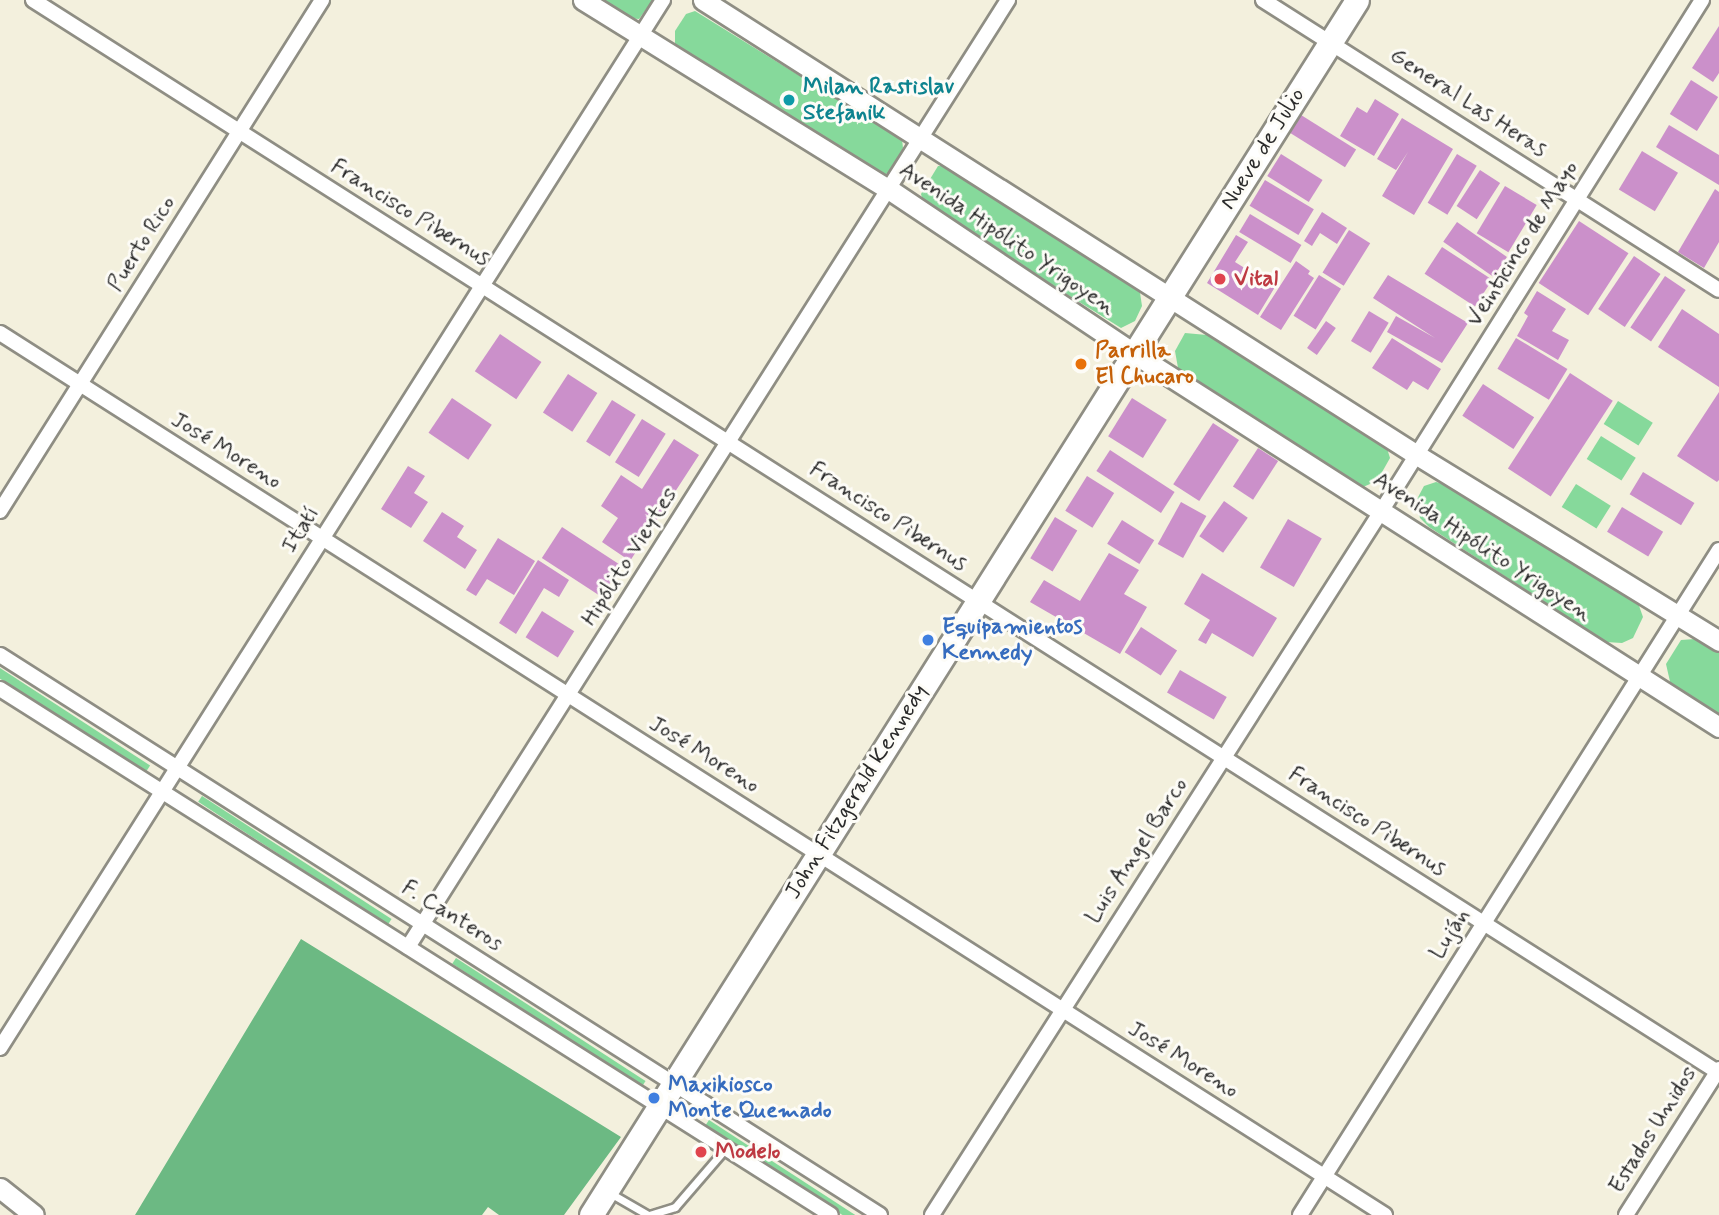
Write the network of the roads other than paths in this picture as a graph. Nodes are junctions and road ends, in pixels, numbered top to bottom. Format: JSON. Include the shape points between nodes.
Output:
{"nodes":[{"id":1,"x":33,"y":0,"type":"edge"},
{"id":2,"x":322,"y":0,"type":"edge"},
{"id":3,"x":583,"y":0,"type":"edge"},
{"id":4,"x":663,"y":0,"type":"edge"},
{"id":5,"x":703,"y":0,"type":"edge"},
{"id":6,"x":1008,"y":0,"type":"edge"},
{"id":7,"x":1263,"y":0,"type":"edge"},
{"id":8,"x":1357,"y":0,"type":"edge"},
{"id":9,"x":1702,"y":0,"type":"edge"},
{"id":10,"x":640,"y":36,"type":"junction"},
{"id":11,"x":1330,"y":42,"type":"junction"},
{"id":12,"x":240,"y":132,"type":"junction"},
{"id":13,"x":922,"y":138,"type":"junction"},
{"id":14,"x":890,"y":190,"type":"junction"},
{"id":15,"x":1578,"y":200,"type":"junction"},
{"id":16,"x":482,"y":286,"type":"junction"},
{"id":17,"x":1719,"y":290,"type":"edge"},
{"id":18,"x":1170,"y":298,"type":"junction"},
{"id":19,"x":0,"y":333,"type":"edge"},
{"id":20,"x":1135,"y":354,"type":"junction"},
{"id":21,"x":80,"y":385,"type":"junction"},
{"id":22,"x":729,"y":443,"type":"junction"},
{"id":23,"x":1417,"y":455,"type":"junction"},
{"id":24,"x":1382,"y":510,"type":"junction"},
{"id":25,"x":0,"y":511,"type":"edge"},
{"id":26,"x":322,"y":539,"type":"junction"},
{"id":27,"x":1719,"y":550,"type":"edge"},
{"id":28,"x":977,"y":601,"type":"junction"},
{"id":29,"x":1678,"y":615,"type":"junction"},
{"id":30,"x":1719,"y":641,"type":"edge"},
{"id":31,"x":0,"y":655,"type":"edge"},
{"id":32,"x":1639,"y":677,"type":"junction"},
{"id":33,"x":0,"y":689,"type":"edge"},
{"id":34,"x":568,"y":695,"type":"junction"},
{"id":35,"x":1719,"y":727,"type":"edge"},
{"id":36,"x":1224,"y":758,"type":"junction"},
{"id":37,"x":178,"y":768,"type":"junction"},
{"id":38,"x":163,"y":792,"type":"junction"},
{"id":39,"x":817,"y":854,"type":"junction"},
{"id":40,"x":1483,"y":923,"type":"junction"},
{"id":41,"x":423,"y":924,"type":"junction"},
{"id":42,"x":408,"y":947,"type":"junction"},
{"id":43,"x":1063,"y":1010,"type":"junction"},
{"id":44,"x":0,"y":1048,"type":"edge"},
{"id":45,"x":1718,"y":1071,"type":"edge"},
{"id":46,"x":673,"y":1083,"type":"junction"},
{"id":47,"x":659,"y":1107,"type":"junction"},
{"id":48,"x":725,"y":1149,"type":"junction"},
{"id":49,"x":1324,"y":1176,"type":"junction"},
{"id":50,"x":0,"y":1188,"type":"edge"},
{"id":51,"x":606,"y":1191,"type":"junction"},
{"id":52,"x":34,"y":1215,"type":"edge"},
{"id":53,"x":591,"y":1215,"type":"edge"},
{"id":54,"x":648,"y":1215,"type":"edge"},
{"id":55,"x":831,"y":1215,"type":"edge"},
{"id":56,"x":880,"y":1215,"type":"edge"},
{"id":57,"x":932,"y":1215,"type":"edge"},
{"id":58,"x":1300,"y":1215,"type":"edge"},
{"id":59,"x":1385,"y":1215,"type":"edge"},
{"id":60,"x":1626,"y":1215,"type":"edge"}],
"edges":[{"from":1,"to":12,"type":"street","name":"Francisco Pibernus"},
{"from":2,"to":12,"type":"street","name":"Puerto Rico"},
{"from":3,"to":10,"type":"main road","name":"Avenida Hipólito Yrigoyen"},
{"from":4,"to":10,"type":"street","name":"Itatí"},
{"from":5,"to":13,"type":"main road","name":"Avenida Hipólito Yrigoyen"},
{"from":6,"to":13,"type":"street","name":"Hipólito Vieytes"},
{"from":7,"to":11,"type":"street","name":"General Las Heras"},
{"from":8,"to":11,"type":"main road","name":"Nueve de Julio"},
{"from":9,"to":15,"type":"street","name":"Veinticinco de Mayo"},
{"from":10,"to":14,"type":"main road","name":"Avenida Hipólito Yrigoyen"},
{"from":10,"to":16,"type":"street","name":"Itatí"},
{"from":11,"to":15,"type":"street","name":"General Las Heras"},
{"from":11,"to":18,"type":"main road","name":"Nueve de Julio"},
{"from":12,"to":16,"type":"street","name":"Francisco Pibernus"},
{"from":12,"to":21,"type":"street","name":"Puerto Rico"},
{"from":13,"to":14,"type":"street","name":"Hipólito Vieytes"},
{"from":13,"to":18,"type":"main road","name":"Avenida Hipólito Yrigoyen"},
{"from":14,"to":20,"type":"main road","name":"Avenida Hipólito Yrigoyen"},
{"from":14,"to":22,"type":"street","name":"Hipólito Vieytes"},
{"from":15,"to":17,"type":"street","name":"General Las Heras"},
{"from":15,"to":23,"type":"street","name":"Veinticinco de Mayo"},
{"from":16,"to":22,"type":"street","name":"Francisco Pibernus"},
{"from":16,"to":26,"type":"street","name":"Itatí"},
{"from":18,"to":20,"type":"main road","name":"John Fitzgerald Kennedy"},
{"from":18,"to":23,"type":"main road","name":"Avenida Hipólito Yrigoyen"},
{"from":19,"to":21,"type":"street","name":"José Moreno"},
{"from":20,"to":24,"type":"main road","name":"Avenida Hipólito Yrigoyen"},
{"from":20,"to":28,"type":"main road","name":"John Fitzgerald Kennedy"},
{"from":21,"to":25,"type":"street","name":"Puerto Rico"},
{"from":21,"to":26,"type":"street","name":"José Moreno"},
{"from":22,"to":28,"type":"street","name":"Francisco Pibernus"},
{"from":22,"to":34,"type":"street","name":"Hipólito Vieytes"},
{"from":23,"to":24,"type":"street","name":"Veinticinco de Mayo"},
{"from":23,"to":29,"type":"main road","name":"Avenida Hipólito Yrigoyen"},
{"from":24,"to":32,"type":"main road","name":"Avenida Hipólito Yrigoyen"},
{"from":24,"to":36,"type":"street","name":"Luis Angel Barco"},
{"from":26,"to":34,"type":"street","name":"José Moreno"},
{"from":26,"to":37,"type":"street","name":"Itatí"},
{"from":27,"to":29,"type":"street","name":"Luján"},
{"from":28,"to":36,"type":"street","name":"Francisco Pibernus"},
{"from":28,"to":39,"type":"main road","name":"John Fitzgerald Kennedy"},
{"from":29,"to":30,"type":"main road","name":"Avenida Hipólito Yrigoyen"},
{"from":29,"to":32,"type":"street","name":"Luján"},
{"from":31,"to":37,"type":"street","name":"F. Canteros"},
{"from":32,"to":35,"type":"main road","name":"Avenida Hipólito Yrigoyen"},
{"from":32,"to":40,"type":"street","name":"Luján"},
{"from":33,"to":38,"type":"street"},
{"from":34,"to":39,"type":"street","name":"José Moreno"},
{"from":34,"to":41,"type":"street","name":"Hipólito Vieytes"},
{"from":36,"to":40,"type":"street","name":"Francisco Pibernus"},
{"from":36,"to":43,"type":"street","name":"Luis Angel Barco"},
{"from":37,"to":38,"type":"street","name":"Itatí"},
{"from":37,"to":41,"type":"street","name":"F. Canteros"},
{"from":38,"to":42,"type":"street"},
{"from":38,"to":44,"type":"street","name":"Itatí"},
{"from":39,"to":43,"type":"street","name":"José Moreno"},
{"from":39,"to":46,"type":"main road","name":"John Fitzgerald Kennedy"},
{"from":40,"to":45,"type":"street","name":"Francisco Pibernus"},
{"from":40,"to":49,"type":"street","name":"Luján"},
{"from":41,"to":42,"type":"street","name":"Hipólito Vieytes"},
{"from":41,"to":46,"type":"street","name":"F. Canteros"},
{"from":42,"to":47,"type":"street"},
{"from":43,"to":49,"type":"street","name":"José Moreno"},
{"from":43,"to":57,"type":"street","name":"Luis Angel Barco"},
{"from":45,"to":60,"type":"street","name":"Estados Unidos"},
{"from":46,"to":47,"type":"main road","name":"John Fitzgerald Kennedy"},
{"from":46,"to":56,"type":"street","name":"F. Canteros"},
{"from":47,"to":48,"type":"street"},
{"from":47,"to":51,"type":"main road","name":"John Fitzgerald Kennedy"},
{"from":48,"to":54,"type":"lane","via":[[675,1207]]},
{"from":48,"to":55,"type":"street"},
{"from":49,"to":58,"type":"street","name":"Luján"},
{"from":49,"to":59,"type":"street","name":"José Moreno"},
{"from":50,"to":52,"type":"main road"},
{"from":51,"to":53,"type":"main road","name":"John Fitzgerald Kennedy"},
{"from":51,"to":54,"type":"lane"}]}
